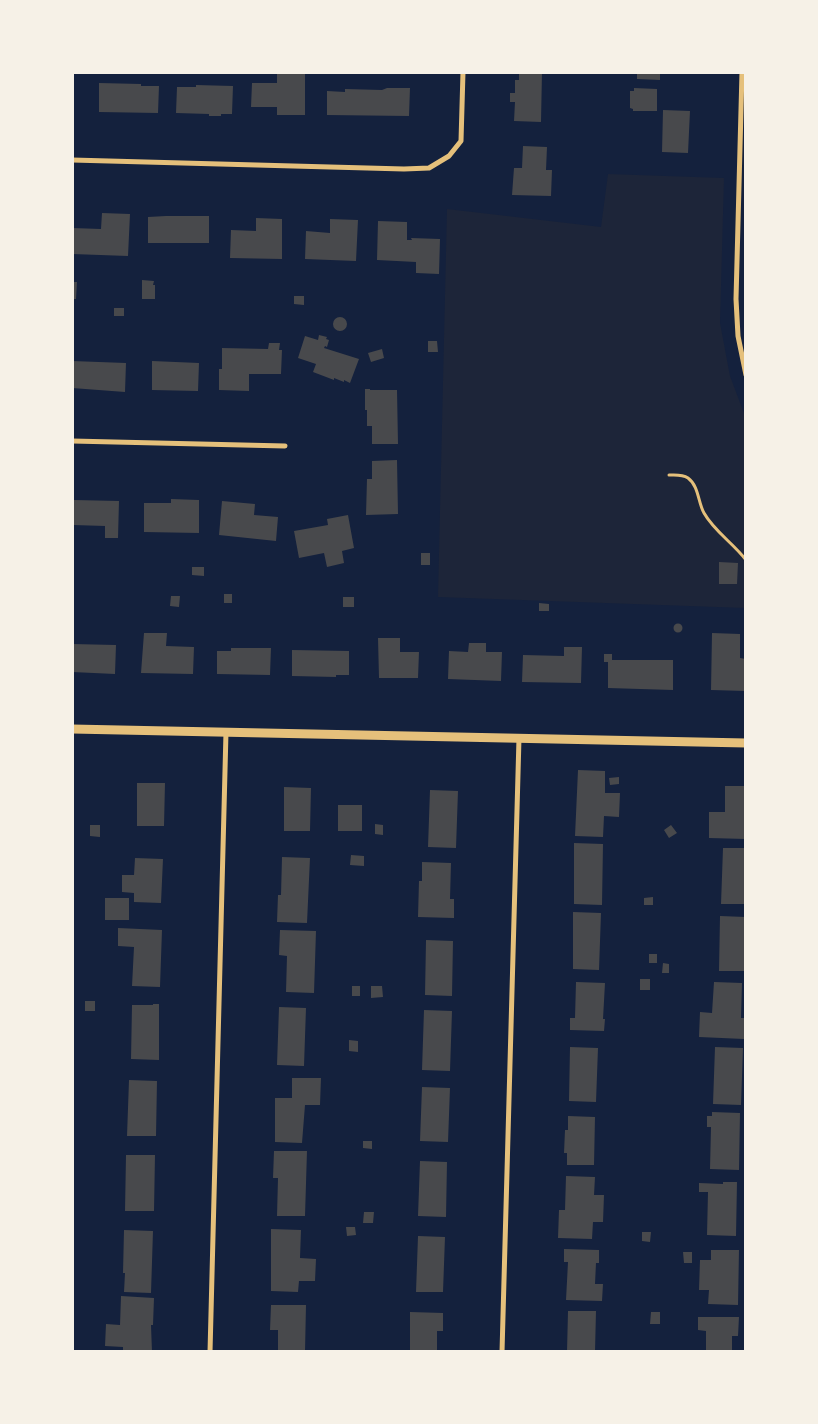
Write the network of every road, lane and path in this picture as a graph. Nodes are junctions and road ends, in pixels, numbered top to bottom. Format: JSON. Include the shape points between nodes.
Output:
{"nodes":[{"id":1,"x":463,"y":72,"type":"edge"},
{"id":2,"x":742,"y":72,"type":"edge"},
{"id":3,"x":72,"y":160,"type":"edge"},
{"id":4,"x":746,"y":375,"type":"edge"},
{"id":5,"x":72,"y":441,"type":"edge"},
{"id":6,"x":285,"y":446,"type":"dead end"},
{"id":7,"x":669,"y":475,"type":"dead end"},
{"id":8,"x":746,"y":560,"type":"edge"},
{"id":9,"x":72,"y":730,"type":"edge"},
{"id":10,"x":226,"y":732,"type":"junction"},
{"id":11,"x":518,"y":738,"type":"junction"},
{"id":12,"x":746,"y":743,"type":"edge"},
{"id":13,"x":210,"y":1352,"type":"edge"},
{"id":14,"x":502,"y":1352,"type":"edge"}],
"edges":[{"from":1,"to":3,"type":"street","via":[[461,141],[449,156],[429,168]]},
{"from":2,"to":4,"type":"street","via":[[736,299],[738,336]]},
{"from":5,"to":6,"type":"street"},
{"from":7,"to":8,"type":"path","via":[[689,479],[710,524]]},
{"from":9,"to":10,"type":"street"},
{"from":10,"to":11,"type":"street"},
{"from":10,"to":13,"type":"street"},
{"from":11,"to":12,"type":"street"},
{"from":11,"to":14,"type":"street"}]}
